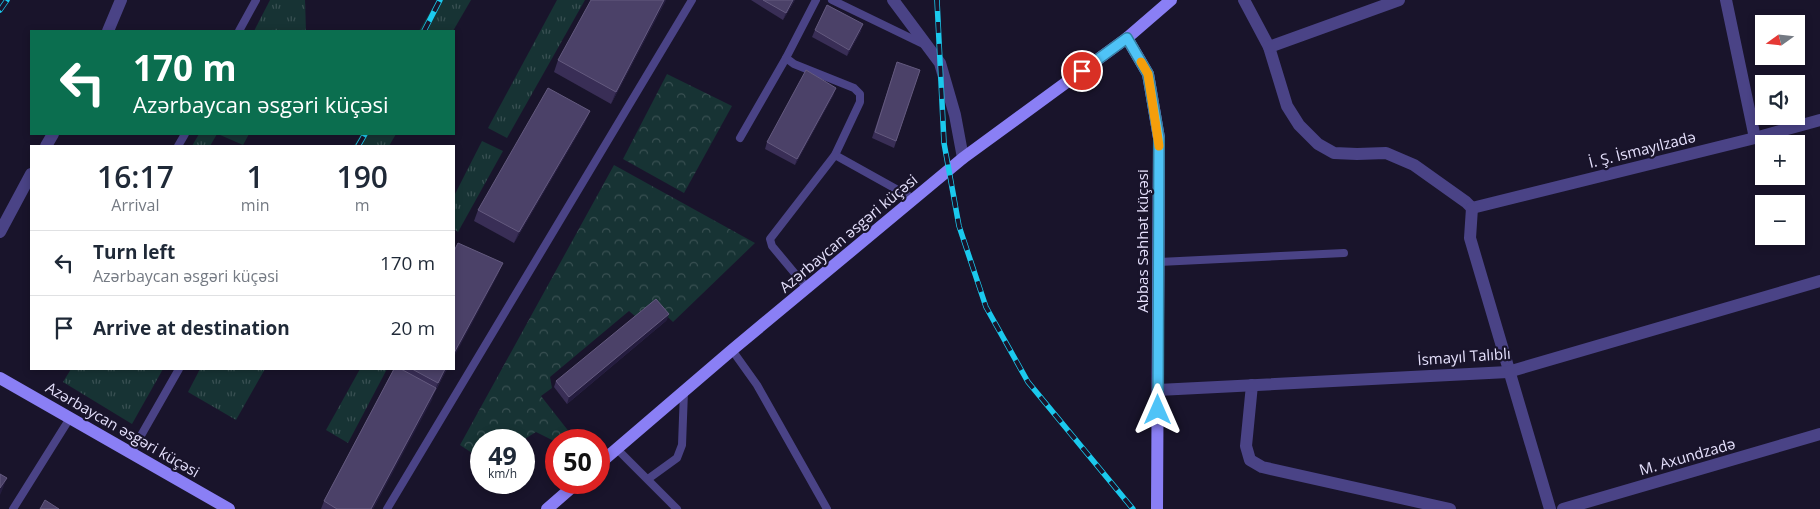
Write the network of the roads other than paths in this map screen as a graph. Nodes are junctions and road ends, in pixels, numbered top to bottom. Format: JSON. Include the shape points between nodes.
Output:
{"nodes":[{"id":1,"x":121,"y":0,"type":"edge"},
{"id":2,"x":256,"y":0,"type":"edge"},
{"id":3,"x":692,"y":0,"type":"edge"},
{"id":4,"x":816,"y":0,"type":"edge"},
{"id":5,"x":832,"y":0,"type":"edge"},
{"id":6,"x":892,"y":0,"type":"edge"},
{"id":7,"x":1171,"y":0,"type":"edge"},
{"id":8,"x":1244,"y":0,"type":"edge"},
{"id":9,"x":1399,"y":0,"type":"edge"},
{"id":10,"x":1726,"y":0,"type":"edge"},
{"id":11,"x":108,"y":30,"type":"edge"},
{"id":12,"x":240,"y":30,"type":"edge"},
{"id":13,"x":1127,"y":38,"type":"junction"},
{"id":14,"x":927,"y":46,"type":"junction"},
{"id":15,"x":1269,"y":47,"type":"junction"},
{"id":16,"x":786,"y":58,"type":"junction"},
{"id":17,"x":1820,"y":120,"type":"edge"},
{"id":18,"x":1766,"y":135,"type":"edge"},
{"id":19,"x":740,"y":138,"type":"dead end"},
{"id":20,"x":1755,"y":138,"type":"joint"},
{"id":21,"x":835,"y":155,"type":"junction"},
{"id":22,"x":963,"y":158,"type":"junction"},
{"id":23,"x":30,"y":176,"type":"edge"},
{"id":24,"x":914,"y":199,"type":"junction"},
{"id":25,"x":1472,"y":208,"type":"junction"},
{"id":26,"x":0,"y":232,"type":"edge"},
{"id":27,"x":1344,"y":253,"type":"dead end"},
{"id":28,"x":1159,"y":262,"type":"junction"},
{"id":29,"x":1820,"y":281,"type":"edge"},
{"id":30,"x":807,"y":288,"type":"junction"},
{"id":31,"x":732,"y":350,"type":"junction"},
{"id":32,"x":178,"y":370,"type":"edge"},
{"id":33,"x":1508,"y":372,"type":"junction"},
{"id":34,"x":0,"y":378,"type":"edge"},
{"id":35,"x":1252,"y":385,"type":"junction"},
{"id":36,"x":1158,"y":390,"type":"junction"},
{"id":37,"x":684,"y":391,"type":"junction"},
{"id":38,"x":70,"y":418,"type":"junction"},
{"id":39,"x":1820,"y":434,"type":"edge"},
{"id":40,"x":617,"y":449,"type":"junction"},
{"id":41,"x":130,"y":452,"type":"junction"},
{"id":42,"x":610,"y":455,"type":"edge"},
{"id":43,"x":648,"y":479,"type":"junction"},
{"id":44,"x":564,"y":494,"type":"edge"},
{"id":45,"x":13,"y":509,"type":"edge"},
{"id":46,"x":229,"y":509,"type":"edge"},
{"id":47,"x":387,"y":509,"type":"edge"},
{"id":48,"x":546,"y":509,"type":"edge"},
{"id":49,"x":677,"y":509,"type":"edge"},
{"id":50,"x":827,"y":509,"type":"edge"},
{"id":51,"x":1157,"y":509,"type":"edge"},
{"id":52,"x":1450,"y":509,"type":"edge"},
{"id":53,"x":1550,"y":509,"type":"edge"},
{"id":54,"x":1564,"y":509,"type":"edge"}],
"edges":[{"from":1,"to":11,"type":"street"},
{"from":2,"to":12,"type":"lane"},
{"from":3,"to":47,"type":"lane"},
{"from":4,"to":16,"type":"lane"},
{"from":5,"to":14,"type":"lane"},
{"from":6,"to":14,"type":"street"},
{"from":7,"to":13,"type":"main road"},
{"from":8,"to":15,"type":"street"},
{"from":9,"to":15,"type":"street"},
{"from":10,"to":20,"type":"street"},
{"from":13,"to":22,"type":"main road","name":"Azərbaycan əsgəri küçəsi"},
{"from":13,"to":28,"type":"main road","name":"Abbas Səhhət küçəsi","via":[[1148,74],[1159,138]]},
{"from":14,"to":22,"type":"street","via":[[940,62]]},
{"from":15,"to":25,"type":"street","via":[[1287,106],[1299,125],[1318,144],[1334,153],[1386,153],[1414,165]]},
{"from":16,"to":19,"type":"lane"},
{"from":16,"to":21,"type":"lane","via":[[854,88],[860,94],[860,102]]},
{"from":17,"to":18,"type":"street","name":"İ. Ş. İsmayılzadə"},
{"from":20,"to":25,"type":"street","name":"İ. Ş. İsmayılzadə"},
{"from":21,"to":24,"type":"lane"},
{"from":21,"to":30,"type":"lane","via":[[770,240]]},
{"from":22,"to":24,"type":"main road","name":"Azərbaycan əsgəri küçəsi"},
{"from":23,"to":26,"type":"street"},
{"from":24,"to":30,"type":"main road","name":"Azərbaycan əsgəri küçəsi"},
{"from":25,"to":33,"type":"street","via":[[1470,238]]},
{"from":27,"to":28,"type":"lane"},
{"from":28,"to":36,"type":"main road","name":"Abbas Səhhət küçəsi"},
{"from":29,"to":33,"type":"street","name":"İsmayıl Talıblı"},
{"from":30,"to":31,"type":"main road","name":"Azərbaycan əsgəri küçəsi"},
{"from":31,"to":37,"type":"main road","name":"Azərbaycan əsgəri küçəsi"},
{"from":31,"to":50,"type":"lane","via":[[758,385]]},
{"from":32,"to":41,"type":"lane"},
{"from":33,"to":35,"type":"street","name":"İsmayıl Talıblı"},
{"from":33,"to":53,"type":"street"},
{"from":34,"to":38,"type":"main road","name":"Azərbaycan əsgəri küçəsi"},
{"from":35,"to":36,"type":"street","name":"İsmayıl Talıblı"},
{"from":35,"to":52,"type":"street","via":[[1246,446],[1250,460],[1262,467]]},
{"from":36,"to":51,"type":"main road","name":"Abbas Səhhət küçəsi"},
{"from":37,"to":40,"type":"main road","name":"Azərbaycan əsgəri küçəsi"},
{"from":37,"to":43,"type":"lane","via":[[682,445],[677,458]]},
{"from":38,"to":41,"type":"main road","name":"Azərbaycan əsgəri küçəsi"},
{"from":38,"to":45,"type":"lane"},
{"from":39,"to":54,"type":"street","name":"M. Axundzadə"},
{"from":40,"to":42,"type":"main road","name":"Azərbaycan əsgəri küçəsi"},
{"from":40,"to":43,"type":"lane"},
{"from":41,"to":46,"type":"main road","name":"Azərbaycan əsgəri küçəsi"},
{"from":43,"to":49,"type":"lane"},
{"from":44,"to":48,"type":"main road"}]}
